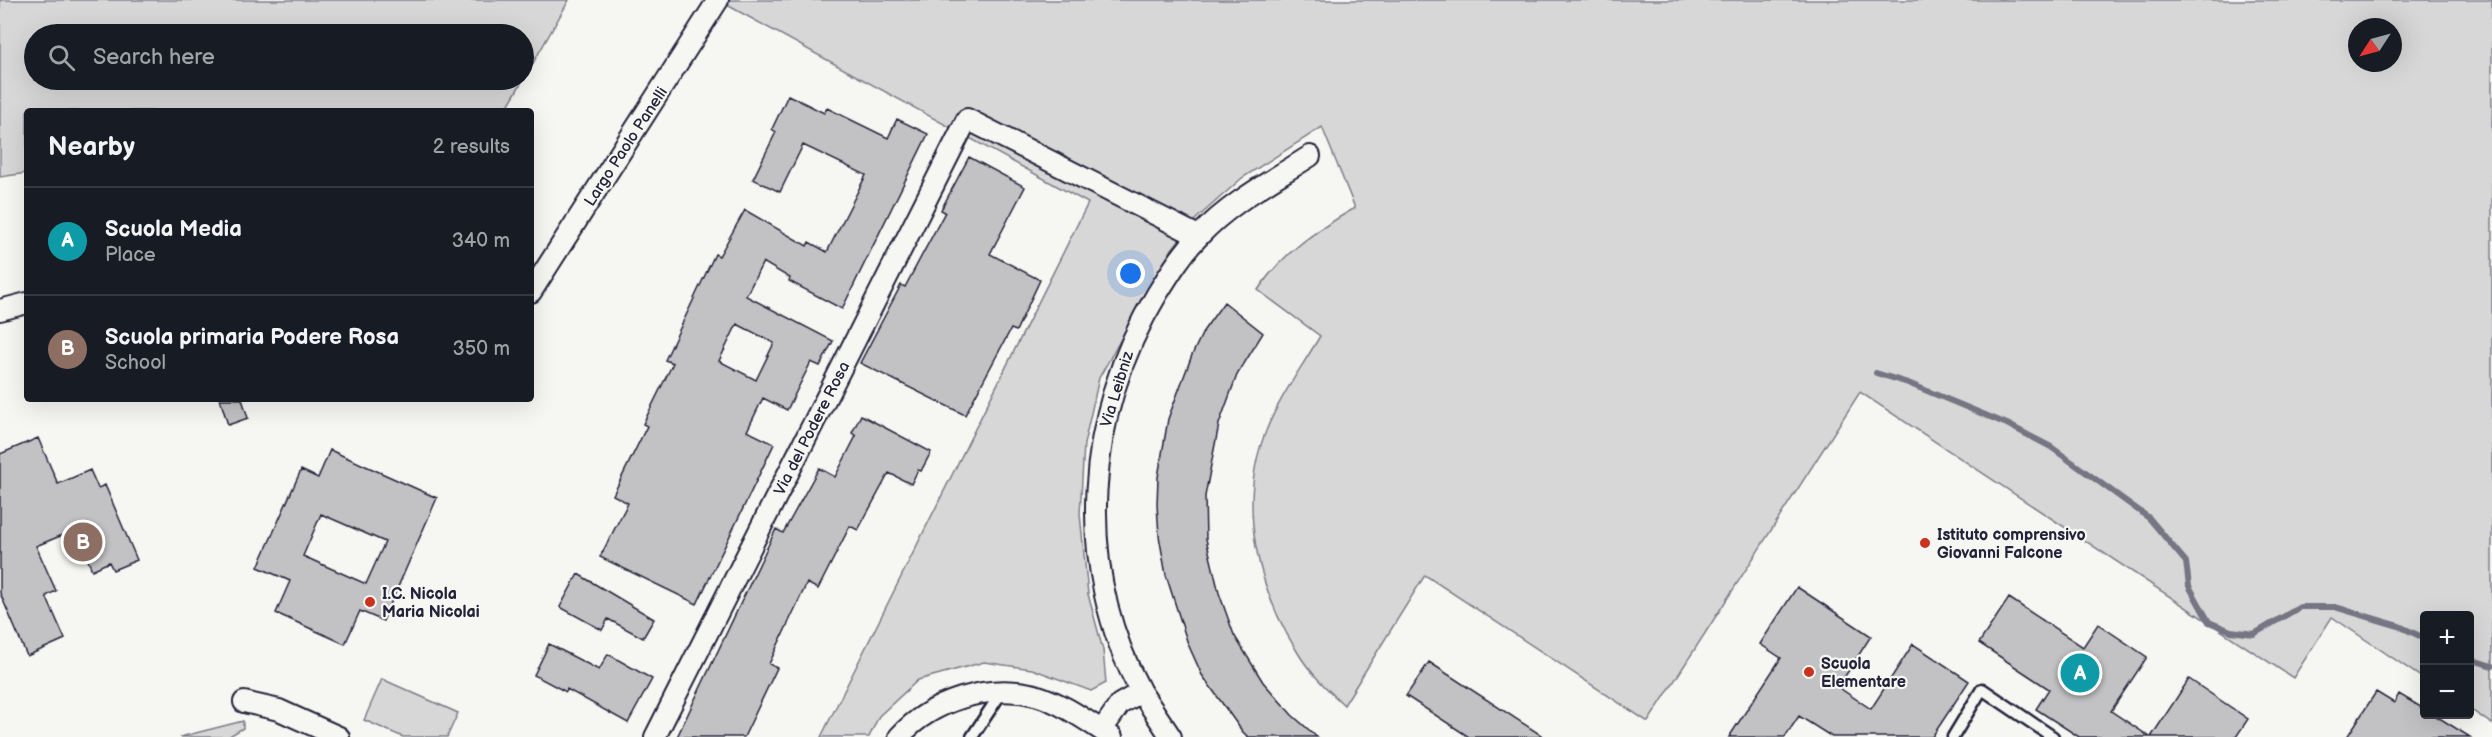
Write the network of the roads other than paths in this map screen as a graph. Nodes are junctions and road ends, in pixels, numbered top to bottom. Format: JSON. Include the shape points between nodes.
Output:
{"nodes":[{"id":1,"x":718,"y":0,"type":"edge"},
{"id":2,"x":1310,"y":156,"type":"dead end"},
{"id":3,"x":1198,"y":236,"type":"junction"},
{"id":4,"x":534,"y":287,"type":"edge"},
{"id":5,"x":24,"y":304,"type":"edge"},
{"id":6,"x":0,"y":310,"type":"edge"},
{"id":7,"x":1141,"y":692,"type":"junction"},
{"id":8,"x":1001,"y":693,"type":"junction"},
{"id":9,"x":244,"y":702,"type":"dead end"},
{"id":10,"x":1107,"y":734,"type":"edge"},
{"id":11,"x":339,"y":737,"type":"edge"},
{"id":12,"x":655,"y":737,"type":"edge"},
{"id":13,"x":900,"y":737,"type":"edge"},
{"id":14,"x":972,"y":737,"type":"edge"},
{"id":15,"x":1171,"y":737,"type":"edge"},
{"id":16,"x":1953,"y":737,"type":"edge"},
{"id":17,"x":2053,"y":737,"type":"edge"}],
"edges":[{"from":1,"to":4,"type":"street","name":"Largo Paolo Panelli"},
{"from":2,"to":3,"type":"street","name":"Via Leibniz","via":[[1227,210]]},
{"from":3,"to":7,"type":"street","name":"Via Leibniz","via":[[1162,285],[1131,342],[1109,403],[1098,464],[1096,534],[1101,576],[1117,635]]},
{"from":3,"to":12,"type":"street","name":"Via del Podere Rosa","via":[[967,119]]},
{"from":5,"to":6,"type":"street"},
{"from":7,"to":10,"type":"street","via":[[1120,704]]},
{"from":7,"to":15,"type":"street","name":"Via Leibniz"},
{"from":8,"to":10,"type":"street","via":[[1043,698]]},
{"from":8,"to":13,"type":"street","via":[[940,706],[918,718]]},
{"from":8,"to":14,"type":"lane"},
{"from":9,"to":11,"type":"street","via":[[279,710]]},
{"from":16,"to":17,"type":"lane","via":[[1982,689]]}]}
